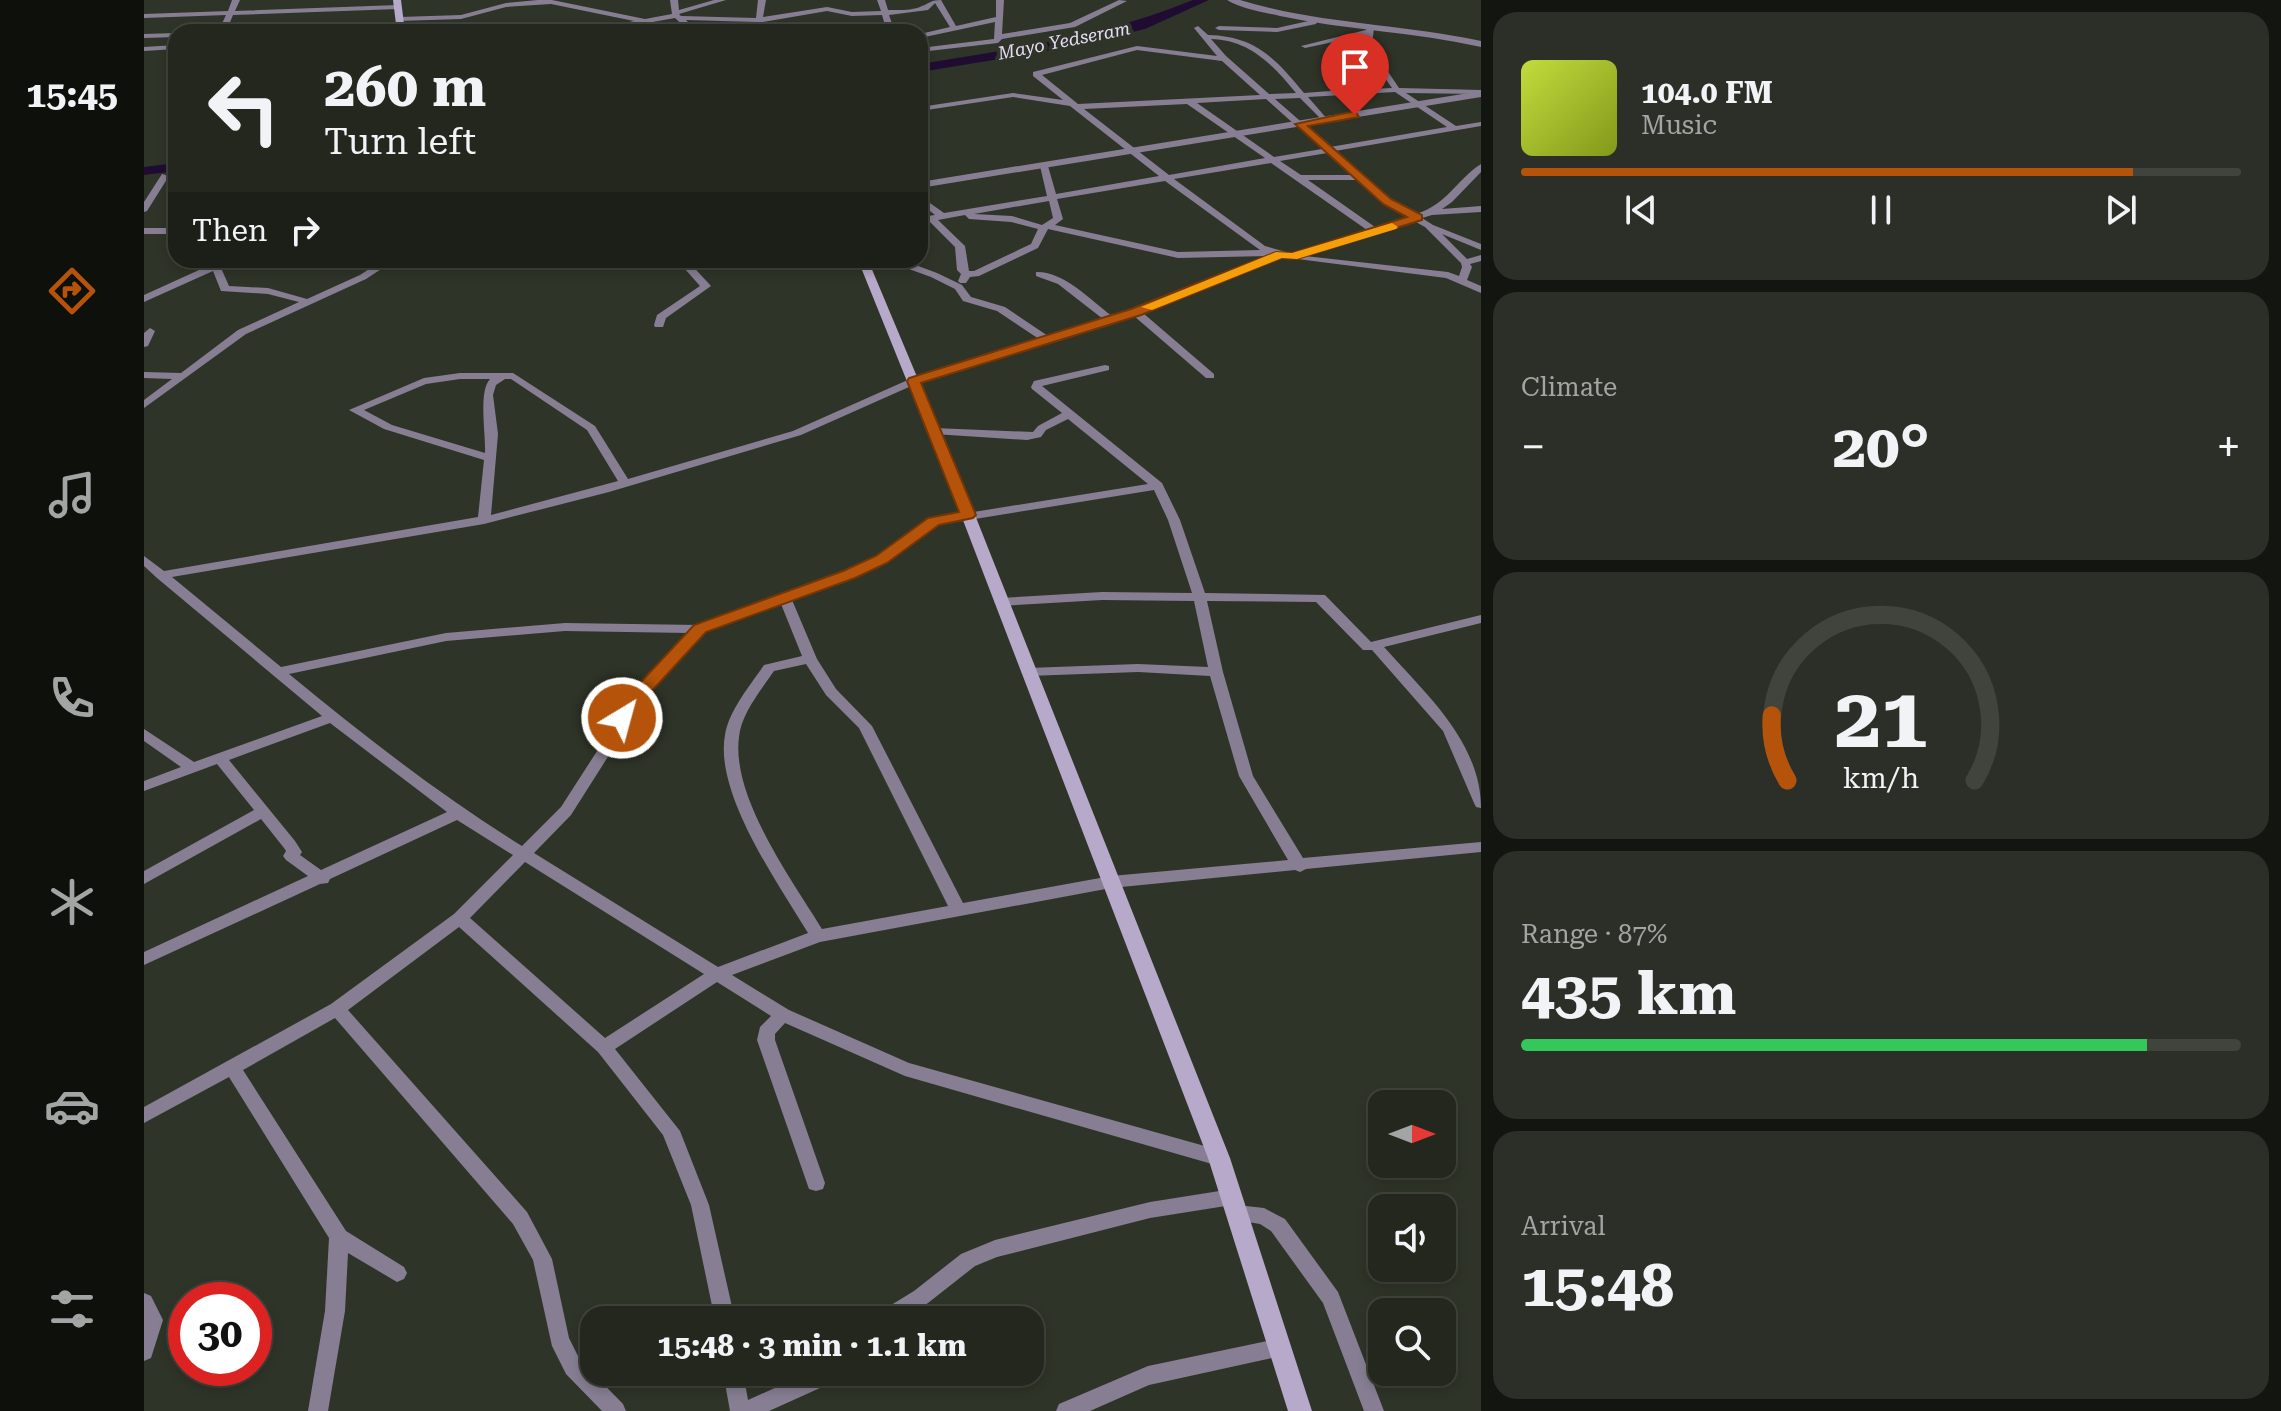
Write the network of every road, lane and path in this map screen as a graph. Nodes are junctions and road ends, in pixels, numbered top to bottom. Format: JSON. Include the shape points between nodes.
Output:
{"nodes":[{"id":1,"x":236,"y":0,"type":"edge"},
{"id":2,"x":674,"y":0,"type":"edge"},
{"id":3,"x":722,"y":0,"type":"edge"},
{"id":4,"x":762,"y":0,"type":"edge"},
{"id":5,"x":845,"y":0,"type":"edge"},
{"id":6,"x":881,"y":0,"type":"edge"},
{"id":7,"x":936,"y":0,"type":"edge"},
{"id":8,"x":1000,"y":0,"type":"edge"},
{"id":9,"x":1231,"y":0,"type":"edge"},
{"id":10,"x":548,"y":1,"type":"edge"},
{"id":11,"x":1123,"y":1,"type":"edge"},
{"id":12,"x":833,"y":2,"type":"edge"},
{"id":13,"x":397,"y":4,"type":"edge"},
{"id":14,"x":885,"y":13,"type":"junction"},
{"id":15,"x":229,"y":14,"type":"junction"},
{"id":16,"x":144,"y":16,"type":"edge"},
{"id":17,"x":677,"y":16,"type":"junction"},
{"id":18,"x":998,"y":19,"type":"junction"},
{"id":19,"x":760,"y":20,"type":"junction"},
{"id":20,"x":643,"y":21,"type":"junction"},
{"id":21,"x":1313,"y":22,"type":"junction"},
{"id":22,"x":225,"y":24,"type":"edge"},
{"id":23,"x":401,"y":24,"type":"edge"},
{"id":24,"x":415,"y":24,"type":"edge"},
{"id":25,"x":628,"y":24,"type":"edge"},
{"id":26,"x":686,"y":24,"type":"edge"},
{"id":27,"x":759,"y":24,"type":"edge"},
{"id":28,"x":888,"y":24,"type":"edge"},
{"id":29,"x":1369,"y":29,"type":"junction"},
{"id":30,"x":955,"y":30,"type":"junction"},
{"id":31,"x":168,"y":35,"type":"edge"},
{"id":32,"x":928,"y":35,"type":"edge"},
{"id":33,"x":144,"y":36,"type":"edge"},
{"id":34,"x":1000,"y":37,"type":"junction"},
{"id":35,"x":1205,"y":37,"type":"junction"},
{"id":36,"x":1481,"y":44,"type":"edge"},
{"id":37,"x":1305,"y":46,"type":"dead end"},
{"id":38,"x":168,"y":48,"type":"edge"},
{"id":39,"x":928,"y":48,"type":"edge"},
{"id":40,"x":1368,"y":48,"type":"junction"},
{"id":41,"x":144,"y":49,"type":"edge"},
{"id":42,"x":1225,"y":59,"type":"junction"},
{"id":43,"x":1397,"y":90,"type":"junction"},
{"id":44,"x":1347,"y":92,"type":"junction"},
{"id":45,"x":1481,"y":93,"type":"edge"},
{"id":46,"x":1303,"y":94,"type":"junction"},
{"id":47,"x":1268,"y":96,"type":"junction"},
{"id":48,"x":1190,"y":102,"type":"junction"},
{"id":49,"x":1418,"y":104,"type":"junction"},
{"id":50,"x":1074,"y":106,"type":"junction"},
{"id":51,"x":928,"y":108,"type":"edge"},
{"id":52,"x":1324,"y":120,"type":"junction"},
{"id":53,"x":1300,"y":124,"type":"junction"},
{"id":54,"x":1481,"y":124,"type":"edge"},
{"id":55,"x":1454,"y":128,"type":"junction"},
{"id":56,"x":1236,"y":135,"type":"junction"},
{"id":57,"x":1132,"y":152,"type":"junction"},
{"id":58,"x":1333,"y":152,"type":"junction"},
{"id":59,"x":1274,"y":162,"type":"junction"},
{"id":60,"x":1044,"y":166,"type":"junction"},
{"id":61,"x":1481,"y":167,"type":"edge"},
{"id":62,"x":165,"y":176,"type":"dead end"},
{"id":63,"x":1361,"y":177,"type":"junction"},
{"id":64,"x":1296,"y":178,"type":"junction"},
{"id":65,"x":1169,"y":179,"type":"junction"},
{"id":66,"x":928,"y":184,"type":"edge"},
{"id":67,"x":1054,"y":197,"type":"junction"},
{"id":68,"x":928,"y":205,"type":"edge"},
{"id":69,"x":144,"y":209,"type":"edge"},
{"id":70,"x":1481,"y":209,"type":"edge"},
{"id":71,"x":1431,"y":212,"type":"junction"},
{"id":72,"x":955,"y":214,"type":"junction"},
{"id":73,"x":942,"y":216,"type":"junction"},
{"id":74,"x":1417,"y":218,"type":"junction"},
{"id":75,"x":928,"y":219,"type":"edge"},
{"id":76,"x":928,"y":220,"type":"edge"},
{"id":77,"x":1428,"y":225,"type":"junction"},
{"id":78,"x":1046,"y":227,"type":"junction"},
{"id":79,"x":144,"y":231,"type":"edge"},
{"id":80,"x":168,"y":231,"type":"edge"},
{"id":81,"x":1376,"y":232,"type":"junction"},
{"id":82,"x":1481,"y":247,"type":"edge"},
{"id":83,"x":1283,"y":254,"type":"junction"},
{"id":84,"x":1481,"y":258,"type":"edge"},
{"id":85,"x":1465,"y":262,"type":"junction"},
{"id":86,"x":216,"y":268,"type":"joint"},
{"id":87,"x":375,"y":268,"type":"edge"},
{"id":88,"x":689,"y":268,"type":"edge"},
{"id":89,"x":866,"y":268,"type":"edge"},
{"id":90,"x":915,"y":268,"type":"edge"},
{"id":91,"x":966,"y":274,"type":"junction"},
{"id":92,"x":1039,"y":274,"type":"dead end"},
{"id":93,"x":1462,"y":280,"type":"junction"},
{"id":94,"x":959,"y":287,"type":"junction"},
{"id":95,"x":1481,"y":290,"type":"edge"},
{"id":96,"x":144,"y":299,"type":"edge"},
{"id":97,"x":309,"y":302,"type":"junction"},
{"id":98,"x":1136,"y":312,"type":"junction"},
{"id":99,"x":1109,"y":319,"type":"junction"},
{"id":100,"x":659,"y":325,"type":"dead end"},
{"id":101,"x":150,"y":331,"type":"dead end"},
{"id":102,"x":1047,"y":340,"type":"junction"},
{"id":103,"x":144,"y":344,"type":"edge"},
{"id":104,"x":1105,"y":368,"type":"dead end"},
{"id":105,"x":144,"y":375,"type":"edge"},
{"id":106,"x":184,"y":376,"type":"junction"},
{"id":107,"x":1210,"y":376,"type":"dead end"},
{"id":108,"x":500,"y":378,"type":"junction"},
{"id":109,"x":914,"y":381,"type":"junction"},
{"id":110,"x":144,"y":405,"type":"edge"},
{"id":111,"x":1069,"y":414,"type":"junction"},
{"id":112,"x":934,"y":431,"type":"junction"},
{"id":113,"x":490,"y":458,"type":"junction"},
{"id":114,"x":625,"y":483,"type":"junction"},
{"id":115,"x":1158,"y":486,"type":"junction"},
{"id":116,"x":968,"y":515,"type":"junction"},
{"id":117,"x":484,"y":520,"type":"junction"},
{"id":118,"x":144,"y":560,"type":"edge"},
{"id":119,"x":161,"y":575,"type":"junction"},
{"id":120,"x":1199,"y":595,"type":"junction"},
{"id":121,"x":785,"y":598,"type":"junction"},
{"id":122,"x":1000,"y":602,"type":"junction"},
{"id":123,"x":1481,"y":619,"type":"edge"},
{"id":124,"x":700,"y":629,"type":"junction"},
{"id":125,"x":1375,"y":645,"type":"junction"},
{"id":126,"x":810,"y":659,"type":"junction"},
{"id":127,"x":279,"y":672,"type":"junction"},
{"id":128,"x":1028,"y":672,"type":"junction"},
{"id":129,"x":1216,"y":672,"type":"junction"},
{"id":130,"x":332,"y":717,"type":"junction"},
{"id":131,"x":144,"y":734,"type":"edge"},
{"id":132,"x":220,"y":758,"type":"junction"},
{"id":133,"x":193,"y":769,"type":"junction"},
{"id":134,"x":144,"y":786,"type":"edge"},
{"id":135,"x":1481,"y":803,"type":"edge"},
{"id":136,"x":262,"y":812,"type":"junction"},
{"id":137,"x":458,"y":813,"type":"junction"},
{"id":138,"x":1481,"y":847,"type":"edge"},
{"id":139,"x":524,"y":856,"type":"junction"},
{"id":140,"x":1300,"y":866,"type":"junction"},
{"id":141,"x":144,"y":878,"type":"edge"},
{"id":142,"x":322,"y":879,"type":"junction"},
{"id":143,"x":1111,"y":882,"type":"junction"},
{"id":144,"x":957,"y":908,"type":"junction"},
{"id":145,"x":460,"y":918,"type":"junction"},
{"id":146,"x":818,"y":936,"type":"junction"},
{"id":147,"x":144,"y":959,"type":"edge"},
{"id":148,"x":717,"y":974,"type":"junction"},
{"id":149,"x":337,"y":1009,"type":"junction"},
{"id":150,"x":783,"y":1015,"type":"junction"},
{"id":151,"x":604,"y":1047,"type":"junction"},
{"id":152,"x":233,"y":1069,"type":"junction"},
{"id":153,"x":144,"y":1116,"type":"edge"},
{"id":154,"x":1219,"y":1158,"type":"junction"},
{"id":155,"x":816,"y":1183,"type":"dead end"},
{"id":156,"x":1235,"y":1205,"type":"junction"},
{"id":157,"x":339,"y":1237,"type":"junction"},
{"id":158,"x":397,"y":1273,"type":"dead end"},
{"id":159,"x":144,"y":1302,"type":"edge"},
{"id":160,"x":722,"y":1306,"type":"edge"},
{"id":161,"x":907,"y":1306,"type":"edge"},
{"id":162,"x":1281,"y":1347,"type":"junction"},
{"id":163,"x":144,"y":1351,"type":"edge"},
{"id":164,"x":737,"y":1386,"type":"edge"},
{"id":165,"x":801,"y":1386,"type":"edge"},
{"id":166,"x":318,"y":1411,"type":"edge"},
{"id":167,"x":616,"y":1411,"type":"edge"},
{"id":168,"x":743,"y":1411,"type":"edge"},
{"id":169,"x":1066,"y":1411,"type":"edge"},
{"id":170,"x":1300,"y":1411,"type":"edge"},
{"id":171,"x":1374,"y":1411,"type":"edge"}],
"edges":[{"from":1,"to":15,"type":"street"},
{"from":2,"to":17,"type":"street"},
{"from":3,"to":17,"type":"street"},
{"from":4,"to":19,"type":"street"},
{"from":5,"to":12,"type":"street"},
{"from":6,"to":14,"type":"street"},
{"from":7,"to":14,"type":"street","via":[[925,8]]},
{"from":7,"to":30,"type":"street"},
{"from":8,"to":18,"type":"street"},
{"from":9,"to":21,"type":"street"},
{"from":10,"to":20,"type":"street"},
{"from":10,"to":24,"type":"street"},
{"from":11,"to":34,"type":"street","via":[[1072,25]]},
{"from":13,"to":15,"type":"street"},
{"from":13,"to":23,"type":"main road"},
{"from":14,"to":19,"type":"street","via":[[820,9]]},
{"from":14,"to":28,"type":"street"},
{"from":15,"to":16,"type":"street"},
{"from":15,"to":22,"type":"street"},
{"from":17,"to":19,"type":"street"},
{"from":17,"to":20,"type":"street"},
{"from":17,"to":26,"type":"street"},
{"from":18,"to":30,"type":"street"},
{"from":18,"to":34,"type":"street"},
{"from":19,"to":27,"type":"street"},
{"from":20,"to":25,"type":"street"},
{"from":21,"to":29,"type":"street"},
{"from":21,"to":35,"type":"street","via":[[1277,30],[1196,29]]},
{"from":29,"to":36,"type":"street","via":[[1437,34]]},
{"from":29,"to":37,"type":"street"},
{"from":29,"to":40,"type":"street"},
{"from":30,"to":32,"type":"street"},
{"from":31,"to":33,"type":"street"},
{"from":34,"to":39,"type":"street","via":[[991,43]]},
{"from":35,"to":42,"type":"street"},
{"from":35,"to":46,"type":"street","via":[[1229,36],[1274,61]]},
{"from":38,"to":41,"type":"street"},
{"from":40,"to":43,"type":"street"},
{"from":40,"to":44,"type":"street","via":[[1364,55],[1344,62],[1350,73]]},
{"from":42,"to":47,"type":"street"},
{"from":42,"to":50,"type":"street","via":[[1137,48],[1037,72]]},
{"from":43,"to":44,"type":"street"},
{"from":43,"to":45,"type":"street"},
{"from":43,"to":49,"type":"street"},
{"from":44,"to":46,"type":"street"},
{"from":45,"to":49,"type":"street"},
{"from":46,"to":47,"type":"street"},
{"from":46,"to":52,"type":"street"},
{"from":47,"to":48,"type":"street"},
{"from":47,"to":53,"type":"street"},
{"from":48,"to":50,"type":"street"},
{"from":48,"to":56,"type":"street"},
{"from":49,"to":52,"type":"street"},
{"from":49,"to":55,"type":"street"},
{"from":50,"to":51,"type":"street","via":[[1013,95]]},
{"from":50,"to":57,"type":"street"},
{"from":52,"to":53,"type":"street"},
{"from":53,"to":56,"type":"street"},
{"from":53,"to":58,"type":"street"},
{"from":54,"to":55,"type":"street"},
{"from":55,"to":58,"type":"street"},
{"from":56,"to":57,"type":"street"},
{"from":56,"to":59,"type":"street"},
{"from":57,"to":60,"type":"street"},
{"from":57,"to":65,"type":"street"},
{"from":58,"to":59,"type":"street"},
{"from":58,"to":63,"type":"street"},
{"from":59,"to":64,"type":"street"},
{"from":59,"to":65,"type":"street"},
{"from":60,"to":66,"type":"street"},
{"from":60,"to":67,"type":"street"},
{"from":61,"to":71,"type":"street"},
{"from":62,"to":69,"type":"street"},
{"from":63,"to":64,"type":"street"},
{"from":63,"to":74,"type":"street","via":[[1387,201]]},
{"from":64,"to":81,"type":"street"},
{"from":65,"to":67,"type":"street"},
{"from":65,"to":83,"type":"street","via":[[1255,244]]},
{"from":67,"to":72,"type":"street"},
{"from":67,"to":78,"type":"street","via":[[1059,216]]},
{"from":68,"to":73,"type":"street"},
{"from":70,"to":71,"type":"street"},
{"from":71,"to":74,"type":"street"},
{"from":72,"to":73,"type":"street"},
{"from":72,"to":78,"type":"street"},
{"from":73,"to":75,"type":"street"},
{"from":74,"to":77,"type":"street"},
{"from":74,"to":81,"type":"street"},
{"from":76,"to":91,"type":"street","via":[[956,239]]},
{"from":77,"to":82,"type":"street"},
{"from":77,"to":85,"type":"street"},
{"from":78,"to":83,"type":"street","via":[[1178,255]]},
{"from":78,"to":91,"type":"street","via":[[1035,246]]},
{"from":79,"to":80,"type":"street"},
{"from":81,"to":83,"type":"street"},
{"from":83,"to":93,"type":"street"},
{"from":83,"to":98,"type":"street"},
{"from":84,"to":85,"type":"street"},
{"from":85,"to":93,"type":"street"},
{"from":86,"to":96,"type":"street"},
{"from":86,"to":97,"type":"street","via":[[225,289],[268,291]]},
{"from":87,"to":97,"type":"street"},
{"from":88,"to":100,"type":"street","via":[[706,286],[661,317]]},
{"from":89,"to":109,"type":"main road"},
{"from":90,"to":94,"type":"street"},
{"from":91,"to":94,"type":"street"},
{"from":92,"to":99,"type":"street","via":[[1061,282]]},
{"from":93,"to":95,"type":"street"},
{"from":94,"to":102,"type":"street","via":[[967,299],[1001,309]]},
{"from":97,"to":106,"type":"street","via":[[242,332]]},
{"from":98,"to":99,"type":"street"},
{"from":98,"to":107,"type":"street"},
{"from":99,"to":102,"type":"street"},
{"from":101,"to":103,"type":"street"},
{"from":102,"to":109,"type":"street"},
{"from":104,"to":111,"type":"street","via":[[1038,383],[1040,392]]},
{"from":105,"to":106,"type":"street"},
{"from":106,"to":110,"type":"street"},
{"from":108,"to":113,"type":"street","via":[[491,383],[488,395]]},
{"from":108,"to":113,"type":"street","via":[[424,381],[355,410],[388,427]]},
{"from":108,"to":114,"type":"street","via":[[513,376],[591,428]]},
{"from":109,"to":112,"type":"main road"},
{"from":109,"to":114,"type":"street","via":[[797,433]]},
{"from":111,"to":112,"type":"street","via":[[1027,437]]},
{"from":111,"to":115,"type":"street"},
{"from":112,"to":116,"type":"main road"},
{"from":113,"to":117,"type":"street"},
{"from":114,"to":117,"type":"street"},
{"from":115,"to":116,"type":"street"},
{"from":115,"to":120,"type":"street"},
{"from":116,"to":121,"type":"street","via":[[934,522],[881,559]]},
{"from":116,"to":122,"type":"main road"},
{"from":117,"to":119,"type":"street"},
{"from":118,"to":119,"type":"street"},
{"from":119,"to":127,"type":"street"},
{"from":120,"to":122,"type":"street"},
{"from":120,"to":125,"type":"street","via":[[1320,598],[1364,645]]},
{"from":120,"to":129,"type":"street"},
{"from":121,"to":124,"type":"street"},
{"from":121,"to":126,"type":"street"},
{"from":122,"to":128,"type":"main road"},
{"from":123,"to":125,"type":"street"},
{"from":124,"to":127,"type":"street","via":[[565,627],[446,637]]},
{"from":124,"to":139,"type":"street","via":[[644,689],[566,811]]},
{"from":125,"to":135,"type":"street","via":[[1449,729]]},
{"from":126,"to":144,"type":"street","via":[[831,692],[865,726]]},
{"from":126,"to":146,"type":"street","via":[[769,668],[731,737],[736,774],[756,832]]},
{"from":127,"to":130,"type":"street"},
{"from":128,"to":129,"type":"street"},
{"from":128,"to":143,"type":"main road"},
{"from":129,"to":140,"type":"street","via":[[1246,776]]},
{"from":130,"to":132,"type":"street"},
{"from":130,"to":137,"type":"street"},
{"from":131,"to":133,"type":"street"},
{"from":132,"to":133,"type":"street"},
{"from":132,"to":136,"type":"street"},
{"from":133,"to":134,"type":"street"},
{"from":136,"to":141,"type":"street"},
{"from":136,"to":142,"type":"street","via":[[290,845],[291,856]]},
{"from":137,"to":139,"type":"street"},
{"from":137,"to":142,"type":"street"},
{"from":138,"to":140,"type":"street"},
{"from":139,"to":145,"type":"street"},
{"from":139,"to":148,"type":"street"},
{"from":140,"to":143,"type":"street"},
{"from":142,"to":147,"type":"street"},
{"from":143,"to":144,"type":"street"},
{"from":143,"to":154,"type":"main road"},
{"from":144,"to":146,"type":"street"},
{"from":145,"to":149,"type":"street"},
{"from":145,"to":151,"type":"street"},
{"from":146,"to":148,"type":"street"},
{"from":148,"to":150,"type":"street"},
{"from":148,"to":151,"type":"street"},
{"from":149,"to":152,"type":"street"},
{"from":149,"to":167,"type":"street","via":[[520,1218],[549,1279],[559,1339],[593,1391]]},
{"from":150,"to":154,"type":"street","via":[[905,1069]]},
{"from":150,"to":155,"type":"street","via":[[766,1032],[766,1040]]},
{"from":151,"to":160,"type":"street","via":[[671,1131],[700,1205]]},
{"from":152,"to":153,"type":"street"},
{"from":152,"to":157,"type":"street"},
{"from":154,"to":156,"type":"main road"},
{"from":156,"to":161,"type":"street","via":[[1150,1210],[995,1249],[968,1260]]},
{"from":156,"to":162,"type":"main road"},
{"from":156,"to":171,"type":"street","via":[[1278,1225],[1331,1298]]},
{"from":157,"to":158,"type":"street"},
{"from":157,"to":166,"type":"street","via":[[335,1311]]},
{"from":159,"to":163,"type":"street","via":[[153,1320]]},
{"from":162,"to":169,"type":"street","via":[[1148,1376]]},
{"from":162,"to":170,"type":"main road"},
{"from":164,"to":168,"type":"street"},
{"from":165,"to":168,"type":"street"}]}
